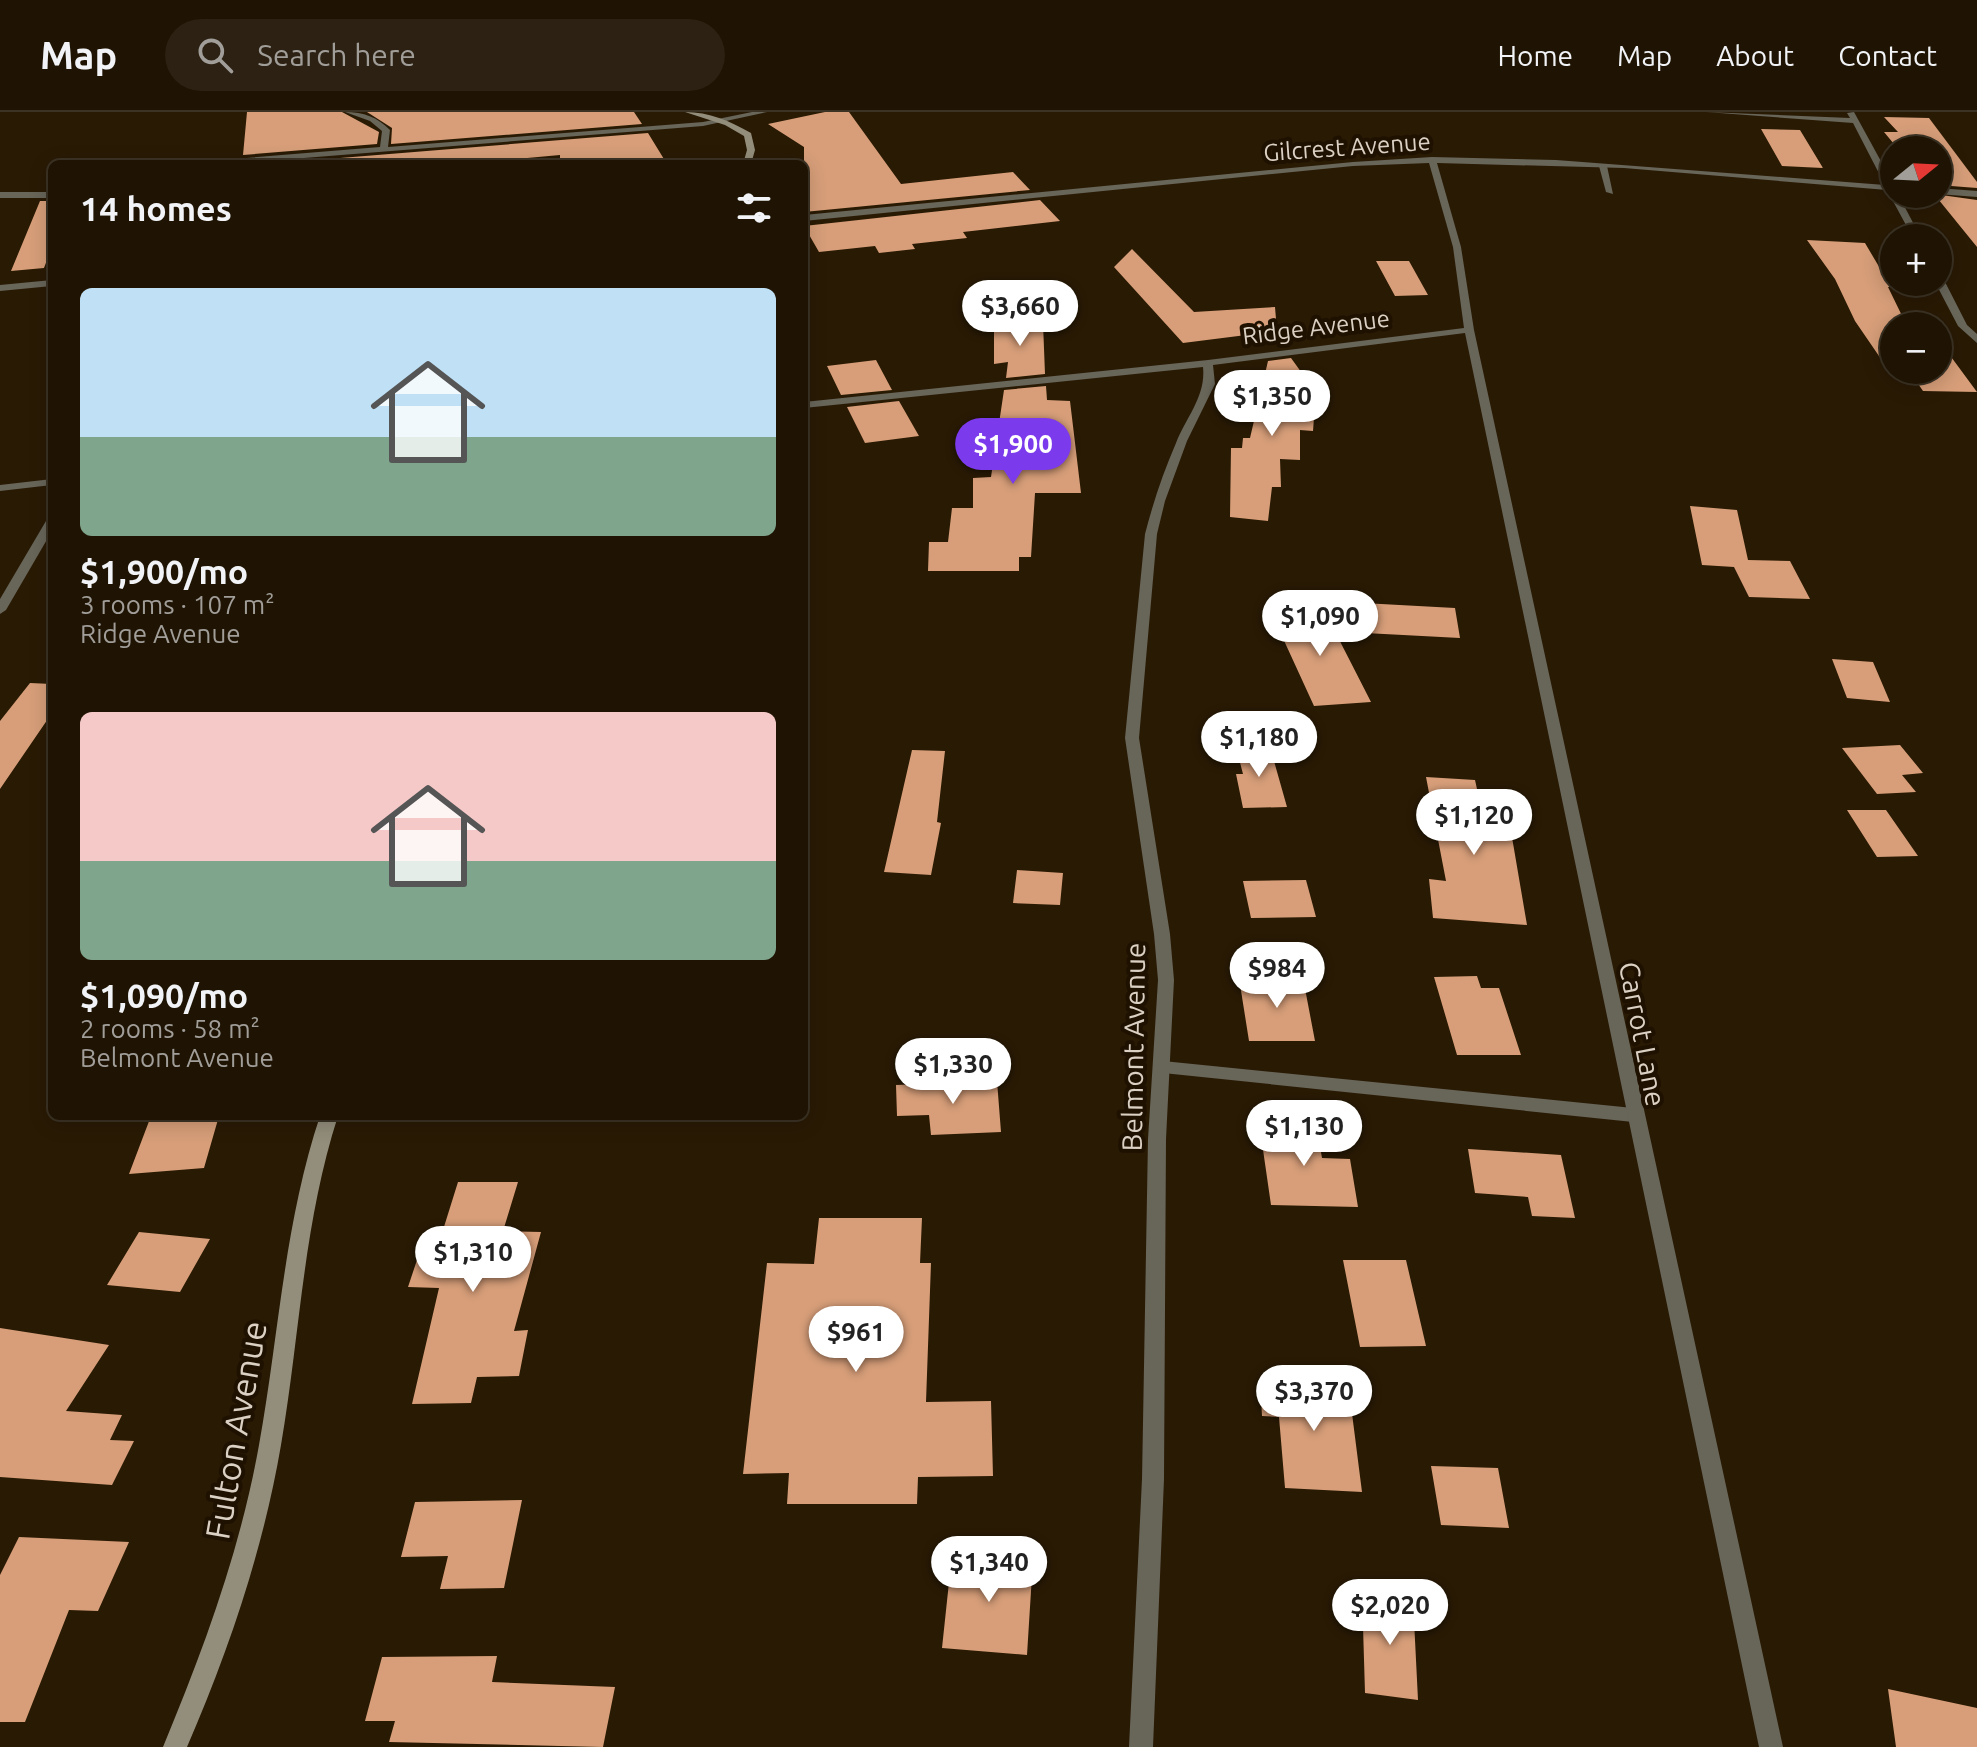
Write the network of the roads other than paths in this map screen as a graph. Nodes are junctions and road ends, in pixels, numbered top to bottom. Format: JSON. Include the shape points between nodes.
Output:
{"nodes":[{"id":1,"x":349,"y":112,"type":"edge"},
{"id":2,"x":689,"y":112,"type":"edge"},
{"id":3,"x":763,"y":112,"type":"edge"},
{"id":4,"x":1710,"y":112,"type":"edge"},
{"id":5,"x":1852,"y":116,"type":"edge"},
{"id":6,"x":722,"y":121,"type":"junction"},
{"id":7,"x":384,"y":148,"type":"junction"},
{"id":8,"x":1432,"y":159,"type":"junction"},
{"id":9,"x":244,"y":160,"type":"edge"},
{"id":10,"x":748,"y":160,"type":"edge"},
{"id":11,"x":1603,"y":166,"type":"junction"},
{"id":12,"x":1880,"y":166,"type":"edge"},
{"id":13,"x":1880,"y":187,"type":"edge"},
{"id":14,"x":1610,"y":192,"type":"dead end"},
{"id":15,"x":1952,"y":192,"type":"edge"},
{"id":16,"x":1977,"y":194,"type":"edge"},
{"id":17,"x":0,"y":195,"type":"edge"},
{"id":18,"x":48,"y":195,"type":"edge"},
{"id":19,"x":808,"y":218,"type":"edge"},
{"id":20,"x":48,"y":283,"type":"edge"},
{"id":21,"x":0,"y":288,"type":"edge"},
{"id":22,"x":1947,"y":296,"type":"edge"},
{"id":23,"x":1469,"y":330,"type":"junction"},
{"id":24,"x":1977,"y":340,"type":"edge"},
{"id":25,"x":1208,"y":363,"type":"junction"},
{"id":26,"x":808,"y":405,"type":"edge"},
{"id":27,"x":48,"y":482,"type":"edge"},
{"id":28,"x":0,"y":488,"type":"edge"},
{"id":29,"x":48,"y":528,"type":"edge"},
{"id":30,"x":0,"y":610,"type":"edge"},
{"id":31,"x":1163,"y":1067,"type":"junction"},
{"id":32,"x":1633,"y":1115,"type":"junction"},
{"id":33,"x":328,"y":1120,"type":"edge"},
{"id":34,"x":175,"y":1747,"type":"edge"},
{"id":35,"x":1141,"y":1747,"type":"edge"},
{"id":36,"x":1771,"y":1747,"type":"edge"}],
"edges":[{"from":1,"to":7,"type":"street","via":[[373,119],[386,130]]},
{"from":2,"to":6,"type":"street"},
{"from":3,"to":6,"type":"street"},
{"from":4,"to":5,"type":"street"},
{"from":5,"to":12,"type":"street"},
{"from":6,"to":7,"type":"street"},
{"from":6,"to":10,"type":"street","via":[[748,135]]},
{"from":7,"to":9,"type":"street"},
{"from":8,"to":11,"type":"street","name":"Gilcrest Avenue"},
{"from":8,"to":19,"type":"street","name":"Gilcrest Avenue"},
{"from":8,"to":23,"type":"street","via":[[1457,247]]},
{"from":11,"to":13,"type":"street","name":"Gilcrest Avenue"},
{"from":11,"to":14,"type":"street"},
{"from":15,"to":16,"type":"street"},
{"from":17,"to":18,"type":"street"},
{"from":20,"to":21,"type":"street"},
{"from":22,"to":24,"type":"street"},
{"from":23,"to":25,"type":"street","name":"Ridge Avenue"},
{"from":23,"to":32,"type":"street","name":"Carrot Lane"},
{"from":25,"to":26,"type":"street","name":"Ridge Avenue"},
{"from":25,"to":31,"type":"street","name":"Belmont Avenue","via":[[1210,384],[1182,441],[1151,534],[1132,738],[1162,934]]},
{"from":27,"to":28,"type":"street"},
{"from":29,"to":30,"type":"street"},
{"from":31,"to":32,"type":"street"},
{"from":31,"to":35,"type":"street","name":"Belmont Avenue"},
{"from":32,"to":36,"type":"street","name":"Carrot Lane"},
{"from":33,"to":34,"type":"street","name":"Fulton Avenue","via":[[304,1201],[255,1519],[213,1664]]}]}
